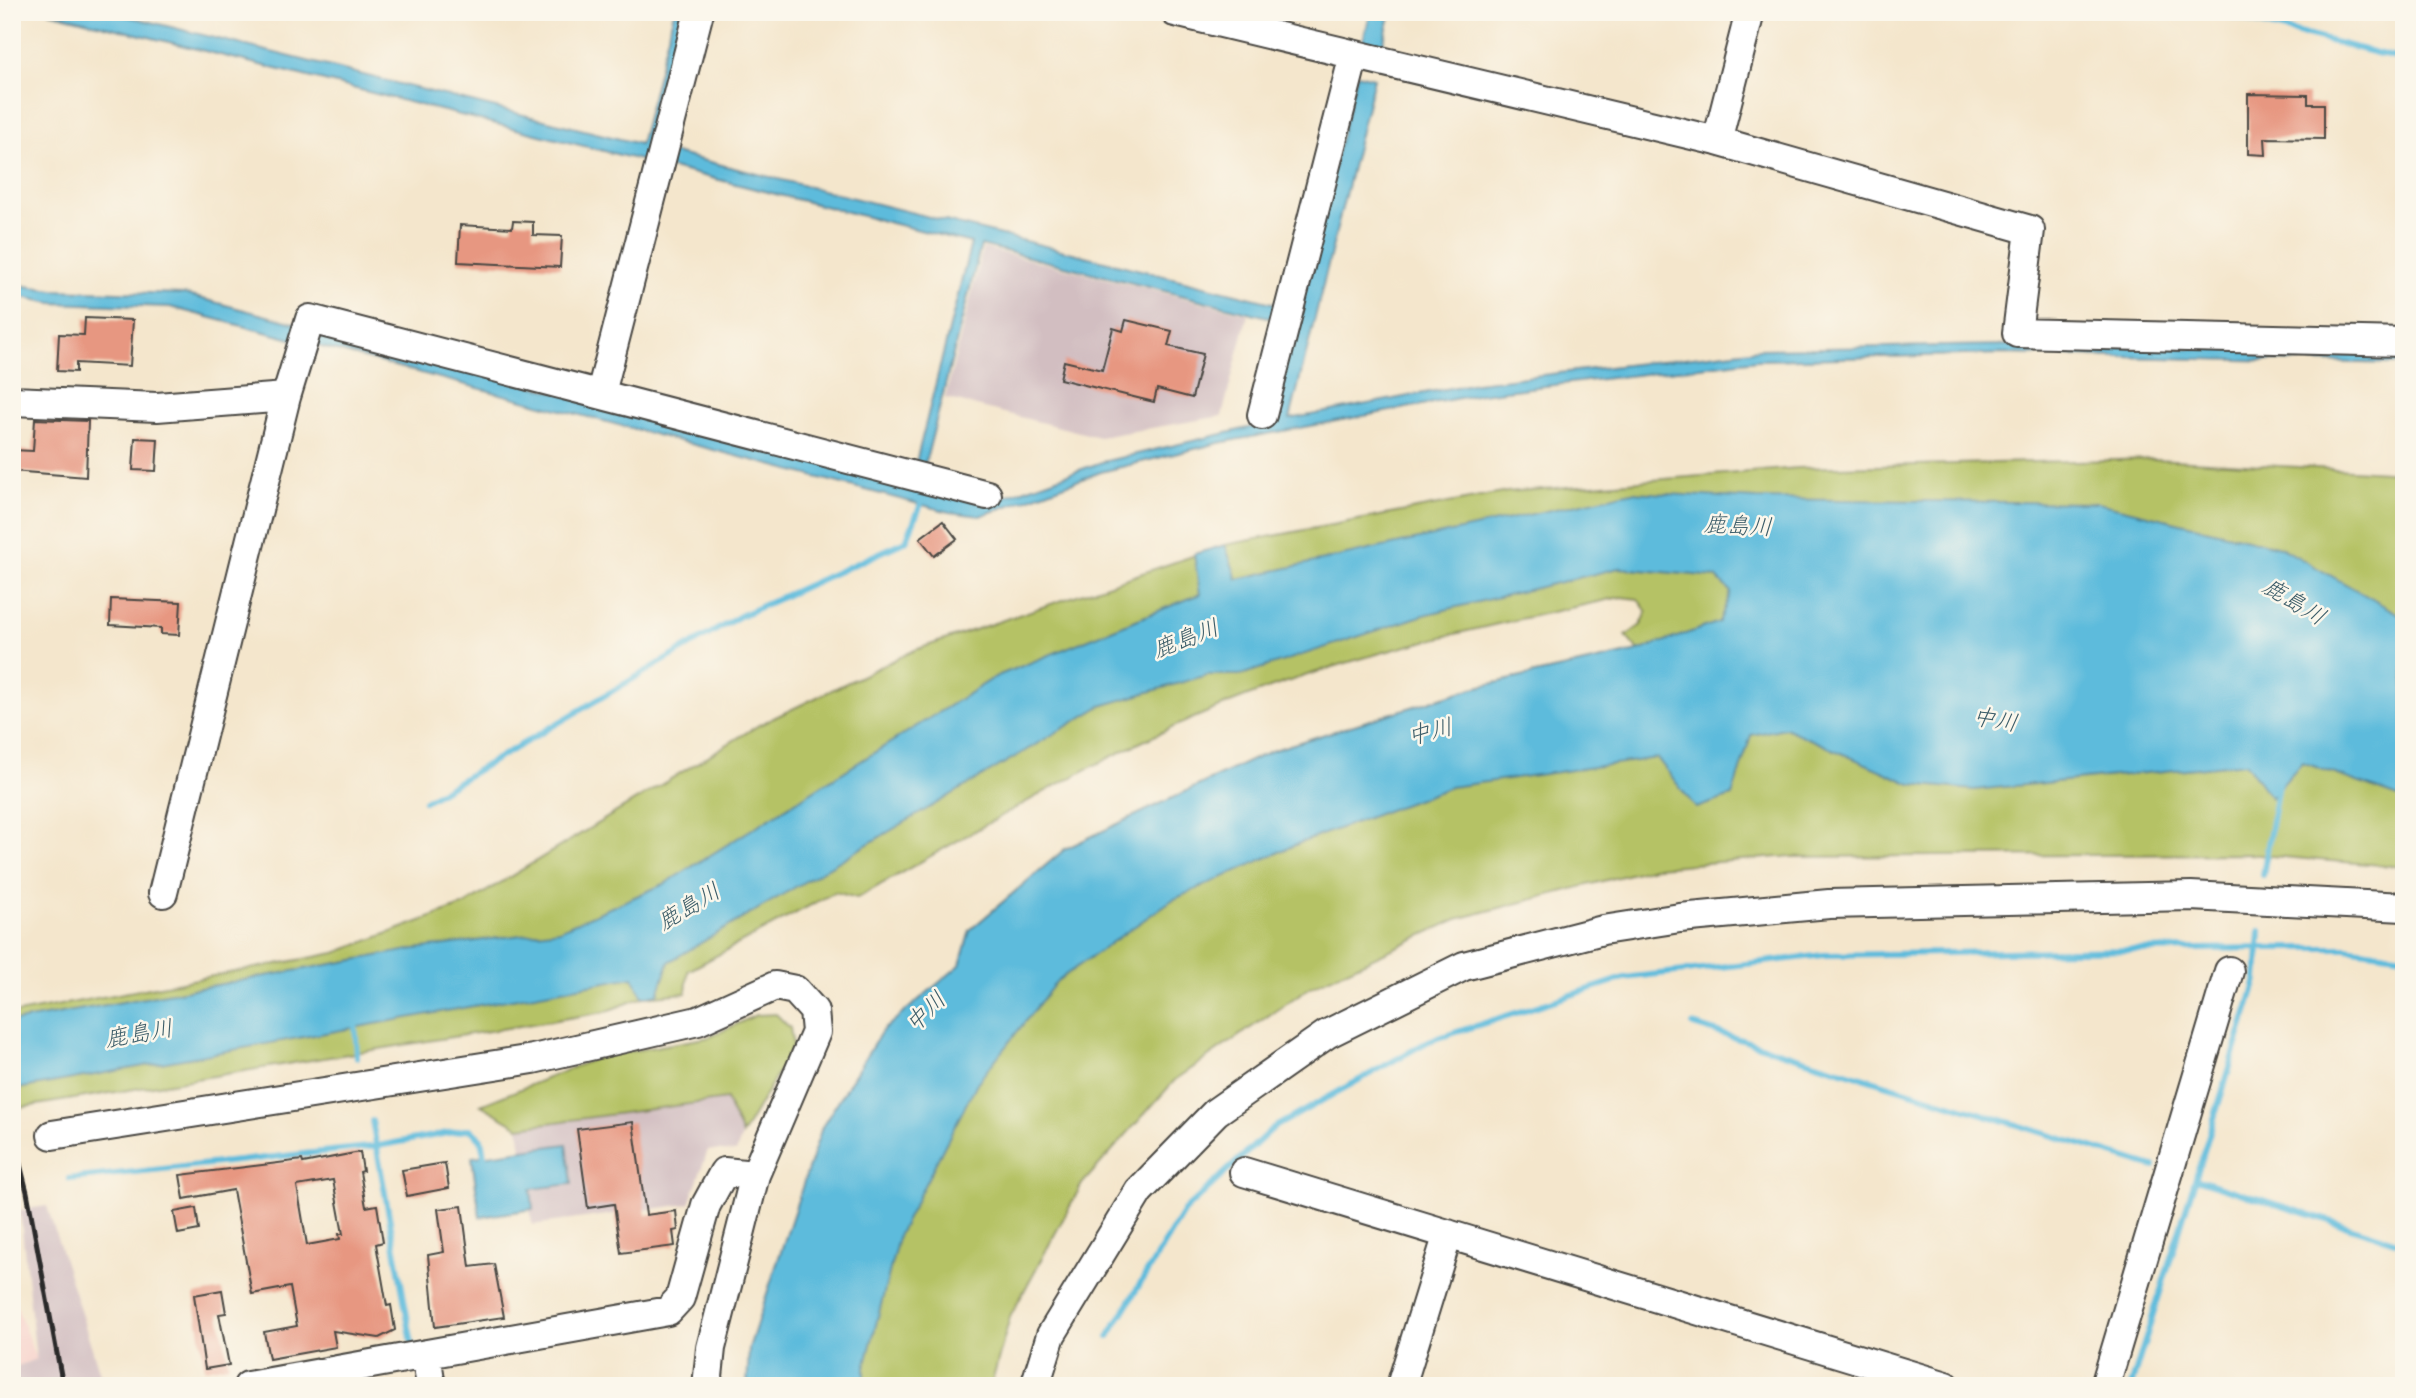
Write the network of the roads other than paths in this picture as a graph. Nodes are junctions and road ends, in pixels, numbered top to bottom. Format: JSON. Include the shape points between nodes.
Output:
{"nodes":[{"id":1,"x":699,"y":12,"type":"edge"},
{"id":2,"x":1175,"y":12,"type":"edge"},
{"id":3,"x":1750,"y":12,"type":"edge"},
{"id":4,"x":1354,"y":55,"type":"junction"},
{"id":5,"x":1717,"y":141,"type":"junction"},
{"id":6,"x":2404,"y":342,"type":"edge"},
{"id":7,"x":601,"y":393,"type":"junction"},
{"id":8,"x":286,"y":397,"type":"junction"},
{"id":9,"x":12,"y":401,"type":"edge"},
{"id":10,"x":1262,"y":415,"type":"dead end"},
{"id":11,"x":987,"y":495,"type":"dead end"},
{"id":12,"x":163,"y":893,"type":"dead end"},
{"id":13,"x":2404,"y":907,"type":"edge"},
{"id":14,"x":2229,"y":971,"type":"dead end"},
{"id":15,"x":52,"y":1135,"type":"dead end"},
{"id":16,"x":1244,"y":1172,"type":"dead end"},
{"id":17,"x":755,"y":1175,"type":"junction"},
{"id":18,"x":1448,"y":1234,"type":"junction"},
{"id":19,"x":426,"y":1354,"type":"junction"},
{"id":20,"x":248,"y":1386,"type":"edge"},
{"id":21,"x":431,"y":1386,"type":"edge"},
{"id":22,"x":707,"y":1386,"type":"edge"},
{"id":23,"x":1035,"y":1386,"type":"edge"},
{"id":24,"x":1401,"y":1386,"type":"edge"},
{"id":25,"x":1946,"y":1386,"type":"edge"},
{"id":26,"x":2105,"y":1386,"type":"edge"}],
"edges":[{"from":1,"to":7,"type":"street"},
{"from":2,"to":4,"type":"street"},
{"from":3,"to":5,"type":"street"},
{"from":4,"to":5,"type":"street"},
{"from":4,"to":10,"type":"street"},
{"from":5,"to":6,"type":"street","via":[[2030,230],[2017,333]]},
{"from":7,"to":8,"type":"street","via":[[310,319]]},
{"from":7,"to":11,"type":"street"},
{"from":8,"to":9,"type":"street","via":[[157,407]]},
{"from":8,"to":12,"type":"street"},
{"from":13,"to":23,"type":"street","via":[[2191,896],[1829,904],[1603,930],[1464,966],[1327,1034],[1216,1112],[1139,1191],[1051,1335]]},
{"from":14,"to":26,"type":"street"},
{"from":15,"to":17,"type":"street","via":[[533,1059],[698,1021],[775,986],[795,990],[814,1011],[816,1032]]},
{"from":16,"to":18,"type":"street"},
{"from":17,"to":19,"type":"street","via":[[724,1172],[706,1205],[680,1298],[668,1311]]},
{"from":17,"to":22,"type":"street","via":[[711,1348]]},
{"from":18,"to":24,"type":"street"},
{"from":18,"to":25,"type":"street"},
{"from":19,"to":20,"type":"street"},
{"from":19,"to":21,"type":"street"}]}
